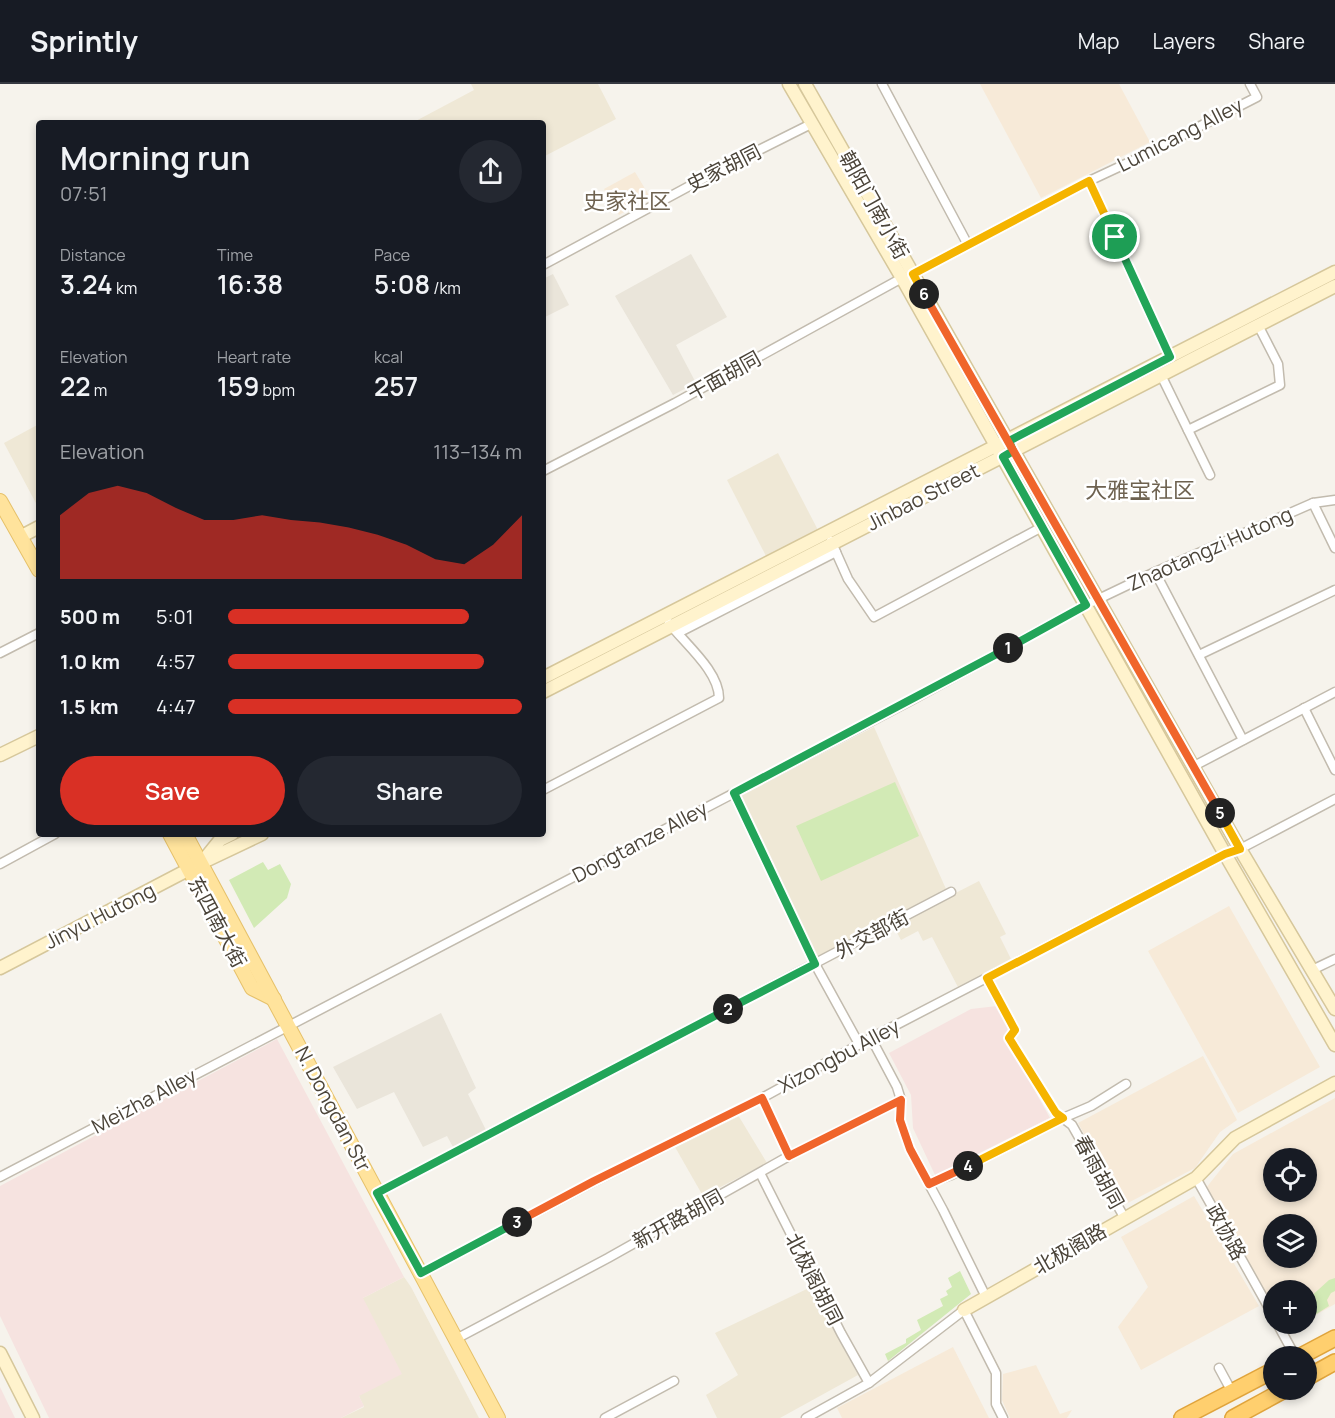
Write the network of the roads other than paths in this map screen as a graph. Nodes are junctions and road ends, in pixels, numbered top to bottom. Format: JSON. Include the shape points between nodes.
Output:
{"nodes":[{"id":1,"x":789,"y":84,"type":"edge"},
{"id":2,"x":805,"y":84,"type":"edge"},
{"id":3,"x":882,"y":84,"type":"edge"},
{"id":4,"x":1250,"y":84,"type":"edge"},
{"id":5,"x":811,"y":124,"type":"junction"},
{"id":6,"x":1089,"y":181,"type":"junction"},
{"id":7,"x":968,"y":245,"type":"junction"},
{"id":8,"x":546,"y":263,"type":"edge"},
{"id":9,"x":1335,"y":272,"type":"edge"},
{"id":10,"x":908,"y":276,"type":"junction"},
{"id":11,"x":1335,"y":286,"type":"edge"},
{"id":12,"x":1258,"y":325,"type":"junction"},
{"id":13,"x":1170,"y":357,"type":"junction"},
{"id":14,"x":1161,"y":375,"type":"junction"},
{"id":15,"x":1188,"y":430,"type":"junction"},
{"id":16,"x":1005,"y":449,"type":"junction"},
{"id":17,"x":546,"y":469,"type":"edge"},
{"id":18,"x":1210,"y":475,"type":"dead end"},
{"id":19,"x":1335,"y":500,"type":"edge"},
{"id":20,"x":0,"y":501,"type":"edge"},
{"id":21,"x":1313,"y":503,"type":"junction"},
{"id":22,"x":1042,"y":527,"type":"junction"},
{"id":23,"x":36,"y":529,"type":"edge"},
{"id":24,"x":36,"y":534,"type":"edge"},
{"id":25,"x":22,"y":539,"type":"junction"},
{"id":26,"x":832,"y":543,"type":"junction"},
{"id":27,"x":1335,"y":548,"type":"edge"},
{"id":28,"x":36,"y":565,"type":"edge"},
{"id":29,"x":1155,"y":572,"type":"junction"},
{"id":30,"x":1335,"y":590,"type":"edge"},
{"id":31,"x":1099,"y":600,"type":"junction"},
{"id":32,"x":1086,"y":605,"type":"junction"},
{"id":33,"x":671,"y":625,"type":"junction"},
{"id":34,"x":36,"y":635,"type":"edge"},
{"id":35,"x":0,"y":653,"type":"edge"},
{"id":36,"x":1199,"y":655,"type":"junction"},
{"id":37,"x":546,"y":677,"type":"edge"},
{"id":38,"x":546,"y":690,"type":"edge"},
{"id":39,"x":1335,"y":692,"type":"edge"},
{"id":40,"x":1304,"y":708,"type":"junction"},
{"id":41,"x":36,"y":737,"type":"edge"},
{"id":42,"x":1243,"y":740,"type":"junction"},
{"id":43,"x":0,"y":755,"type":"edge"},
{"id":44,"x":1194,"y":766,"type":"junction"},
{"id":45,"x":1335,"y":770,"type":"edge"},
{"id":46,"x":546,"y":788,"type":"edge"},
{"id":47,"x":734,"y":793,"type":"junction"},
{"id":48,"x":1335,"y":799,"type":"edge"},
{"id":49,"x":50,"y":837,"type":"edge"},
{"id":50,"x":172,"y":837,"type":"edge"},
{"id":51,"x":185,"y":837,"type":"edge"},
{"id":52,"x":226,"y":837,"type":"edge"},
{"id":53,"x":256,"y":837,"type":"edge"},
{"id":54,"x":1240,"y":849,"type":"junction"},
{"id":55,"x":1225,"y":854,"type":"junction"},
{"id":56,"x":0,"y":864,"type":"edge"},
{"id":57,"x":195,"y":866,"type":"junction"},
{"id":58,"x":951,"y":892,"type":"dead end"},
{"id":59,"x":1335,"y":959,"type":"edge"},
{"id":60,"x":815,"y":964,"type":"junction"},
{"id":61,"x":0,"y":968,"type":"edge"},
{"id":62,"x":1312,"y":970,"type":"junction"},
{"id":63,"x":987,"y":978,"type":"junction"},
{"id":64,"x":1335,"y":1009,"type":"edge"},
{"id":65,"x":288,"y":1026,"type":"junction"},
{"id":66,"x":871,"y":1038,"type":"junction"},
{"id":67,"x":859,"y":1044,"type":"junction"},
{"id":68,"x":1335,"y":1045,"type":"edge"},
{"id":69,"x":1335,"y":1083,"type":"edge"},
{"id":70,"x":1126,"y":1084,"type":"dead end"},
{"id":71,"x":762,"y":1098,"type":"junction"},
{"id":72,"x":901,"y":1100,"type":"junction"},
{"id":73,"x":1063,"y":1118,"type":"junction"},
{"id":74,"x":789,"y":1156,"type":"junction"},
{"id":75,"x":760,"y":1173,"type":"junction"},
{"id":76,"x":0,"y":1177,"type":"edge"},
{"id":77,"x":1196,"y":1178,"type":"junction"},
{"id":78,"x":929,"y":1184,"type":"junction"},
{"id":79,"x":377,"y":1193,"type":"junction"},
{"id":80,"x":1124,"y":1217,"type":"junction"},
{"id":81,"x":421,"y":1273,"type":"junction"},
{"id":82,"x":986,"y":1297,"type":"junction"},
{"id":83,"x":1263,"y":1297,"type":"edge"},
{"id":84,"x":964,"y":1310,"type":"junction"},
{"id":85,"x":1335,"y":1338,"type":"edge"},
{"id":86,"x":456,"y":1339,"type":"junction"},
{"id":87,"x":1317,"y":1348,"type":"edge"},
{"id":88,"x":2,"y":1357,"type":"edge"},
{"id":89,"x":1335,"y":1362,"type":"edge"},
{"id":90,"x":1219,"y":1368,"type":"dead end"},
{"id":91,"x":1317,"y":1372,"type":"edge"},
{"id":92,"x":1263,"y":1376,"type":"edge"},
{"id":93,"x":674,"y":1381,"type":"dead end"},
{"id":94,"x":870,"y":1383,"type":"junction"},
{"id":95,"x":1232,"y":1392,"type":"junction"},
{"id":96,"x":1268,"y":1400,"type":"edge"},
{"id":97,"x":821,"y":1414,"type":"edge"},
{"id":98,"x":1243,"y":1416,"type":"edge"},
{"id":99,"x":24,"y":1418,"type":"edge"},
{"id":100,"x":33,"y":1418,"type":"edge"},
{"id":101,"x":498,"y":1418,"type":"edge"},
{"id":102,"x":605,"y":1418,"type":"edge"},
{"id":103,"x":806,"y":1418,"type":"edge"},
{"id":104,"x":1003,"y":1418,"type":"edge"},
{"id":105,"x":1182,"y":1418,"type":"edge"}],
"edges":[{"from":1,"to":5,"type":"main road","name":"朝阳门南小街"},
{"from":2,"to":10,"type":"main road","name":"朝阳门南小街"},
{"from":3,"to":7,"type":"street"},
{"from":4,"to":6,"type":"street","name":"Lumicang Alley","via":[[1257,97]]},
{"from":5,"to":8,"type":"street","name":"史家胡同"},
{"from":5,"to":10,"type":"main road","name":"朝阳门南小街"},
{"from":6,"to":7,"type":"street","name":"Lumicang Alley"},
{"from":6,"to":13,"type":"street"},
{"from":7,"to":10,"type":"street","name":"Lumicang Alley"},
{"from":9,"to":13,"type":"main road","name":"Jinbao Street"},
{"from":10,"to":16,"type":"main road","name":"朝阳门南小街"},
{"from":10,"to":17,"type":"street","name":"干面胡同"},
{"from":11,"to":12,"type":"main road","name":"Jinbao Street"},
{"from":12,"to":14,"type":"main road","name":"Jinbao Street"},
{"from":12,"to":15,"type":"street","via":[[1278,364],[1280,385]]},
{"from":13,"to":16,"type":"main road","name":"Jinbao Street"},
{"from":14,"to":15,"type":"street"},
{"from":14,"to":16,"type":"main road","name":"Jinbao Street"},
{"from":15,"to":18,"type":"street"},
{"from":16,"to":22,"type":"main road"},
{"from":16,"to":26,"type":"main road","name":"Jinbao Street"},
{"from":16,"to":31,"type":"main road"},
{"from":19,"to":21,"type":"street","name":"Zhaotangzi Hutong"},
{"from":20,"to":25,"type":"main road"},
{"from":21,"to":27,"type":"street"},
{"from":21,"to":29,"type":"street","name":"Zhaotangzi Hutong"},
{"from":22,"to":26,"type":"street","via":[[874,617],[848,579]]},
{"from":22,"to":32,"type":"main road"},
{"from":23,"to":25,"type":"main road"},
{"from":24,"to":25,"type":"main road"},
{"from":25,"to":28,"type":"main road"},
{"from":26,"to":33,"type":"main road","name":"Jinbao Street"},
{"from":26,"to":33,"type":"street"},
{"from":29,"to":31,"type":"street","name":"Zhaotangzi Hutong"},
{"from":29,"to":36,"type":"street"},
{"from":30,"to":36,"type":"street"},
{"from":31,"to":32,"type":"street","name":"Zhaotangzi Hutong"},
{"from":31,"to":44,"type":"main road"},
{"from":32,"to":47,"type":"street","name":"Dongtanze Alley"},
{"from":32,"to":55,"type":"main road"},
{"from":33,"to":37,"type":"main road","name":"Jinbao Street"},
{"from":33,"to":38,"type":"main road","name":"Jinbao Street"},
{"from":33,"to":46,"type":"street","via":[[719,687],[718,698]]},
{"from":34,"to":35,"type":"street"},
{"from":36,"to":42,"type":"street"},
{"from":39,"to":40,"type":"street"},
{"from":40,"to":42,"type":"street"},
{"from":40,"to":45,"type":"street"},
{"from":41,"to":43,"type":"main road"},
{"from":42,"to":44,"type":"street"},
{"from":44,"to":54,"type":"main road"},
{"from":47,"to":60,"type":"street"},
{"from":47,"to":65,"type":"street","name":"Dongtanze Alley"},
{"from":48,"to":54,"type":"street","name":"Xizongbu Alley"},
{"from":49,"to":56,"type":"street"},
{"from":50,"to":57,"type":"main road","name":"东四南大街"},
{"from":51,"to":57,"type":"main road","name":"东四南大街"},
{"from":52,"to":57,"type":"main road"},
{"from":53,"to":57,"type":"main road"},
{"from":54,"to":55,"type":"street","name":"Xizongbu Alley"},
{"from":54,"to":62,"type":"main road"},
{"from":55,"to":63,"type":"street","name":"Xizongbu Alley"},
{"from":55,"to":68,"type":"main road"},
{"from":57,"to":61,"type":"main road","name":"Jinyu Hutong"},
{"from":57,"to":65,"type":"main road","name":"N. Dongdan Str"},
{"from":58,"to":60,"type":"street","name":"外交部街"},
{"from":59,"to":62,"type":"street"},
{"from":60,"to":67,"type":"street"},
{"from":60,"to":79,"type":"street","name":"外交部街"},
{"from":62,"to":64,"type":"main road"},
{"from":63,"to":66,"type":"street","name":"Xizongbu Alley"},
{"from":63,"to":73,"type":"street","name":"春雨胡同","via":[[1015,1030],[1009,1038],[1056,1113]]},
{"from":65,"to":76,"type":"street","name":"Meizha Alley"},
{"from":65,"to":79,"type":"main road","name":"N. Dongdan Str"},
{"from":66,"to":67,"type":"street","name":"Xizongbu Alley"},
{"from":66,"to":72,"type":"street"},
{"from":67,"to":71,"type":"street","name":"Xizongbu Alley"},
{"from":69,"to":77,"type":"main road","name":"北极阁路","via":[[1235,1138]]},
{"from":70,"to":73,"type":"street"},
{"from":71,"to":74,"type":"street"},
{"from":71,"to":81,"type":"street","name":"Xizongbu Alley"},
{"from":72,"to":74,"type":"street","name":"新开路胡同"},
{"from":72,"to":78,"type":"street","via":[[900,1120]]},
{"from":73,"to":78,"type":"street"},
{"from":73,"to":80,"type":"street","name":"春雨胡同","via":[[1072,1125]]},
{"from":74,"to":75,"type":"street","name":"新开路胡同"},
{"from":75,"to":86,"type":"street","name":"新开路胡同"},
{"from":75,"to":94,"type":"street","name":"北极阁胡同"},
{"from":77,"to":80,"type":"main road","name":"北极阁路"},
{"from":77,"to":83,"type":"street","name":"政协路"},
{"from":78,"to":82,"type":"street"},
{"from":79,"to":81,"type":"main road","name":"N. Dongdan Str"},
{"from":80,"to":82,"type":"main road","name":"北极阁路"},
{"from":81,"to":86,"type":"main road","name":"N. Dongdan Str"},
{"from":82,"to":84,"type":"main road","name":"北极阁路"},
{"from":84,"to":94,"type":"street","name":"北极阁路"},
{"from":84,"to":104,"type":"street","via":[[996,1373],[996,1404]]},
{"from":85,"to":87,"type":"highway"},
{"from":86,"to":101,"type":"main road","name":"N. Dongdan Str"},
{"from":88,"to":99,"type":"main road","via":[[4,1376]]},
{"from":88,"to":100,"type":"main road"},
{"from":89,"to":91,"type":"highway"},
{"from":90,"to":95,"type":"street"},
{"from":92,"to":95,"type":"highway"},
{"from":93,"to":102,"type":"street"},
{"from":94,"to":97,"type":"street","name":"北极阁路"},
{"from":95,"to":105,"type":"highway"},
{"from":96,"to":98,"type":"highway"},
{"from":97,"to":103,"type":"street","name":"北极阁路"}]}
